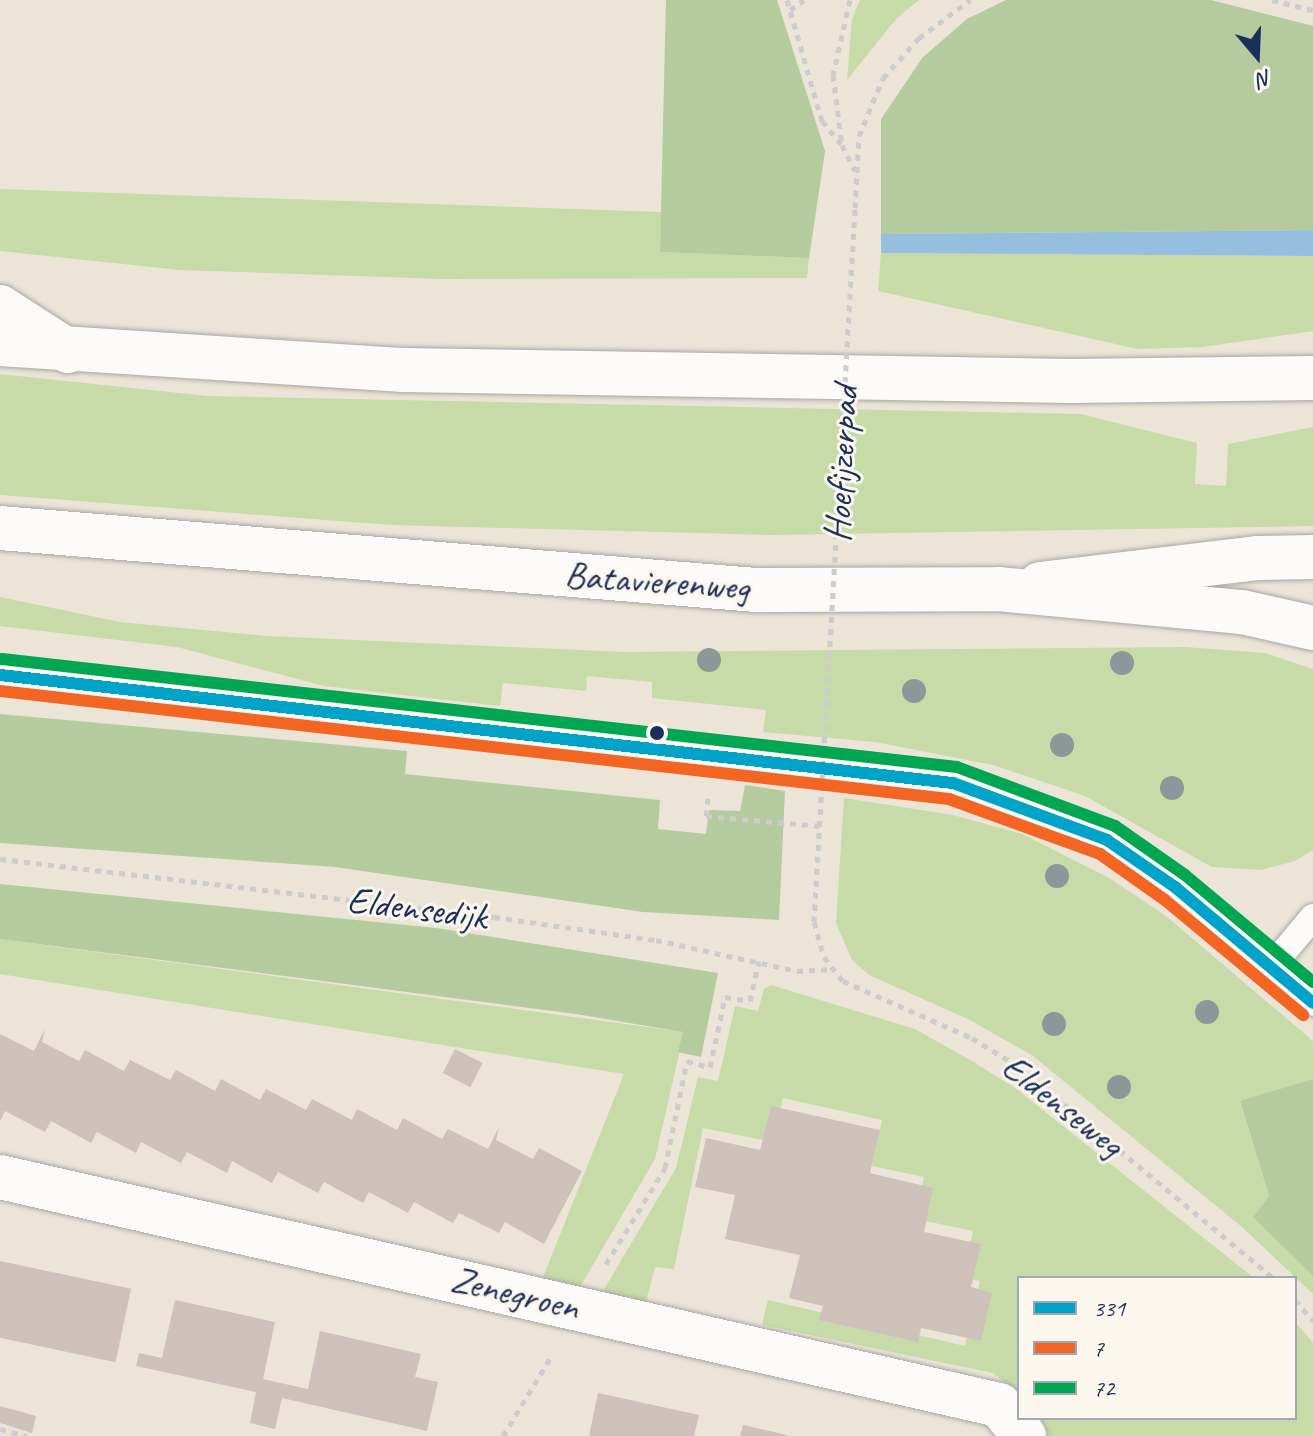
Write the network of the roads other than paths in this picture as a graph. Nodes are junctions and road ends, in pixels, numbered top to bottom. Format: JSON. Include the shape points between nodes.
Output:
{"nodes":[{"id":1,"x":0,"y":307,"type":"edge"},
{"id":2,"x":0,"y":344,"type":"edge"},
{"id":3,"x":68,"y":351,"type":"junction"},
{"id":4,"x":1313,"y":378,"type":"edge"},
{"id":5,"x":0,"y":528,"type":"edge"},
{"id":6,"x":1313,"y":557,"type":"edge"},
{"id":7,"x":998,"y":589,"type":"junction"},
{"id":8,"x":1313,"y":628,"type":"edge"},
{"id":9,"x":0,"y":675,"type":"edge"},
{"id":10,"x":1313,"y":917,"type":"edge"},
{"id":11,"x":1272,"y":966,"type":"junction"},
{"id":12,"x":1313,"y":1003,"type":"edge"},
{"id":13,"x":0,"y":1177,"type":"edge"},
{"id":14,"x":1022,"y":1432,"type":"edge"}],
"edges":[{"from":1,"to":3,"type":"main road"},
{"from":2,"to":3,"type":"main road"},
{"from":3,"to":4,"type":"main road","via":[[404,370],[1071,381]]},
{"from":5,"to":7,"type":"main road","name":"Batavierenweg","via":[[755,590]]},
{"from":6,"to":7,"type":"main road","name":"Batavierenweg","via":[[1258,558]]},
{"from":7,"to":8,"type":"main road","via":[[1242,612]]},
{"from":9,"to":11,"type":"lane","via":[[953,783],[1107,840]]},
{"from":10,"to":11,"type":"lane"},
{"from":11,"to":12,"type":"lane"},
{"from":13,"to":14,"type":"main road","name":"Zenegroen","via":[[999,1405]]}]}
